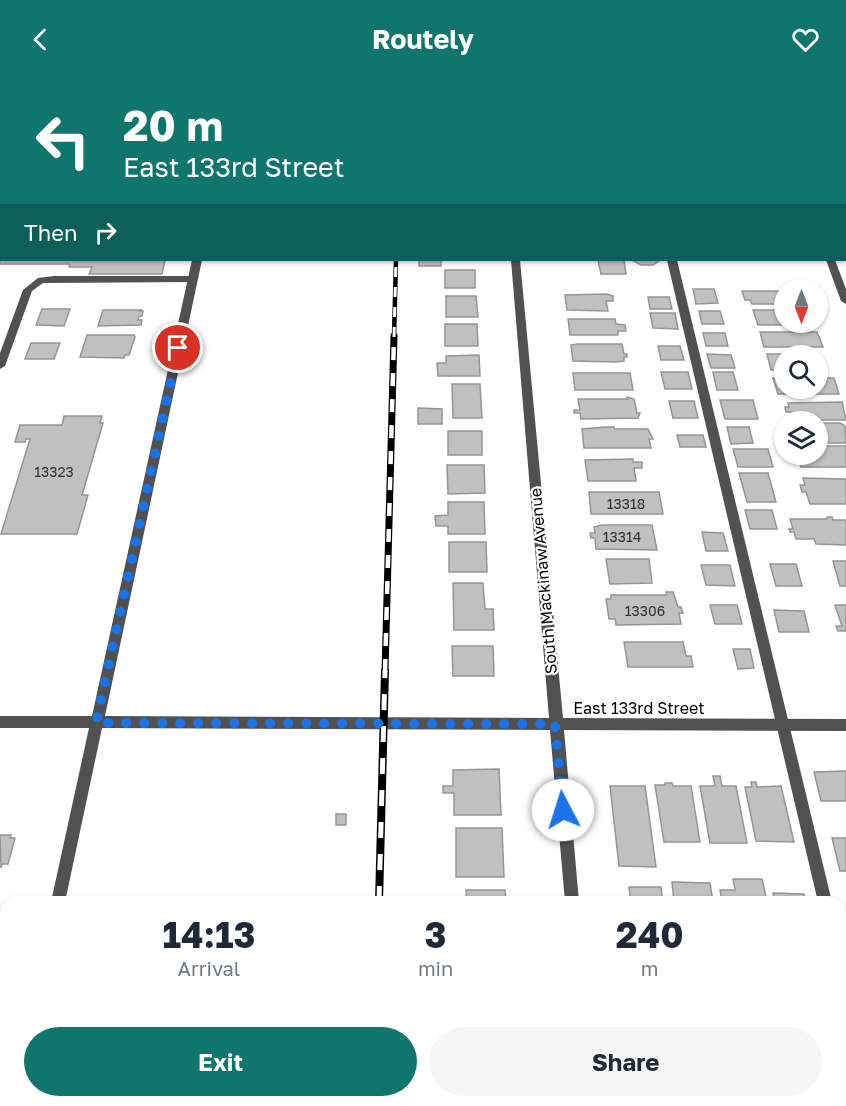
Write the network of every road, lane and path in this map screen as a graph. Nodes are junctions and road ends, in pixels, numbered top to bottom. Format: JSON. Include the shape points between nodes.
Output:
{"nodes":[{"id":1,"x":197,"y":261,"type":"edge"},
{"id":2,"x":516,"y":261,"type":"edge"},
{"id":3,"x":672,"y":261,"type":"edge"},
{"id":4,"x":830,"y":261,"type":"edge"},
{"id":5,"x":193,"y":279,"type":"junction"},
{"id":6,"x":846,"y":301,"type":"edge"},
{"id":7,"x":0,"y":366,"type":"edge"},
{"id":8,"x":0,"y":722,"type":"edge"},
{"id":9,"x":96,"y":723,"type":"junction"},
{"id":10,"x":555,"y":724,"type":"junction"},
{"id":11,"x":783,"y":724,"type":"junction"},
{"id":12,"x":846,"y":724,"type":"edge"},
{"id":13,"x":59,"y":896,"type":"edge"},
{"id":14,"x":571,"y":896,"type":"edge"},
{"id":15,"x":824,"y":896,"type":"edge"}],
"edges":[{"from":1,"to":5,"type":"street"},
{"from":2,"to":10,"type":"street","name":"South Mackinaw Avenue"},
{"from":3,"to":11,"type":"street"},
{"from":4,"to":6,"type":"street"},
{"from":5,"to":7,"type":"street","via":[[54,279],[34,284],[28,290]]},
{"from":5,"to":9,"type":"street"},
{"from":8,"to":9,"type":"street","name":"East 133rd Street"},
{"from":9,"to":10,"type":"street","name":"East 133rd Street"},
{"from":9,"to":13,"type":"street"},
{"from":10,"to":11,"type":"street","name":"East 133rd Street"},
{"from":10,"to":14,"type":"street","name":"South Mackinaw Avenue"},
{"from":11,"to":12,"type":"street","name":"East 133rd Street"},
{"from":11,"to":15,"type":"street"}]}
